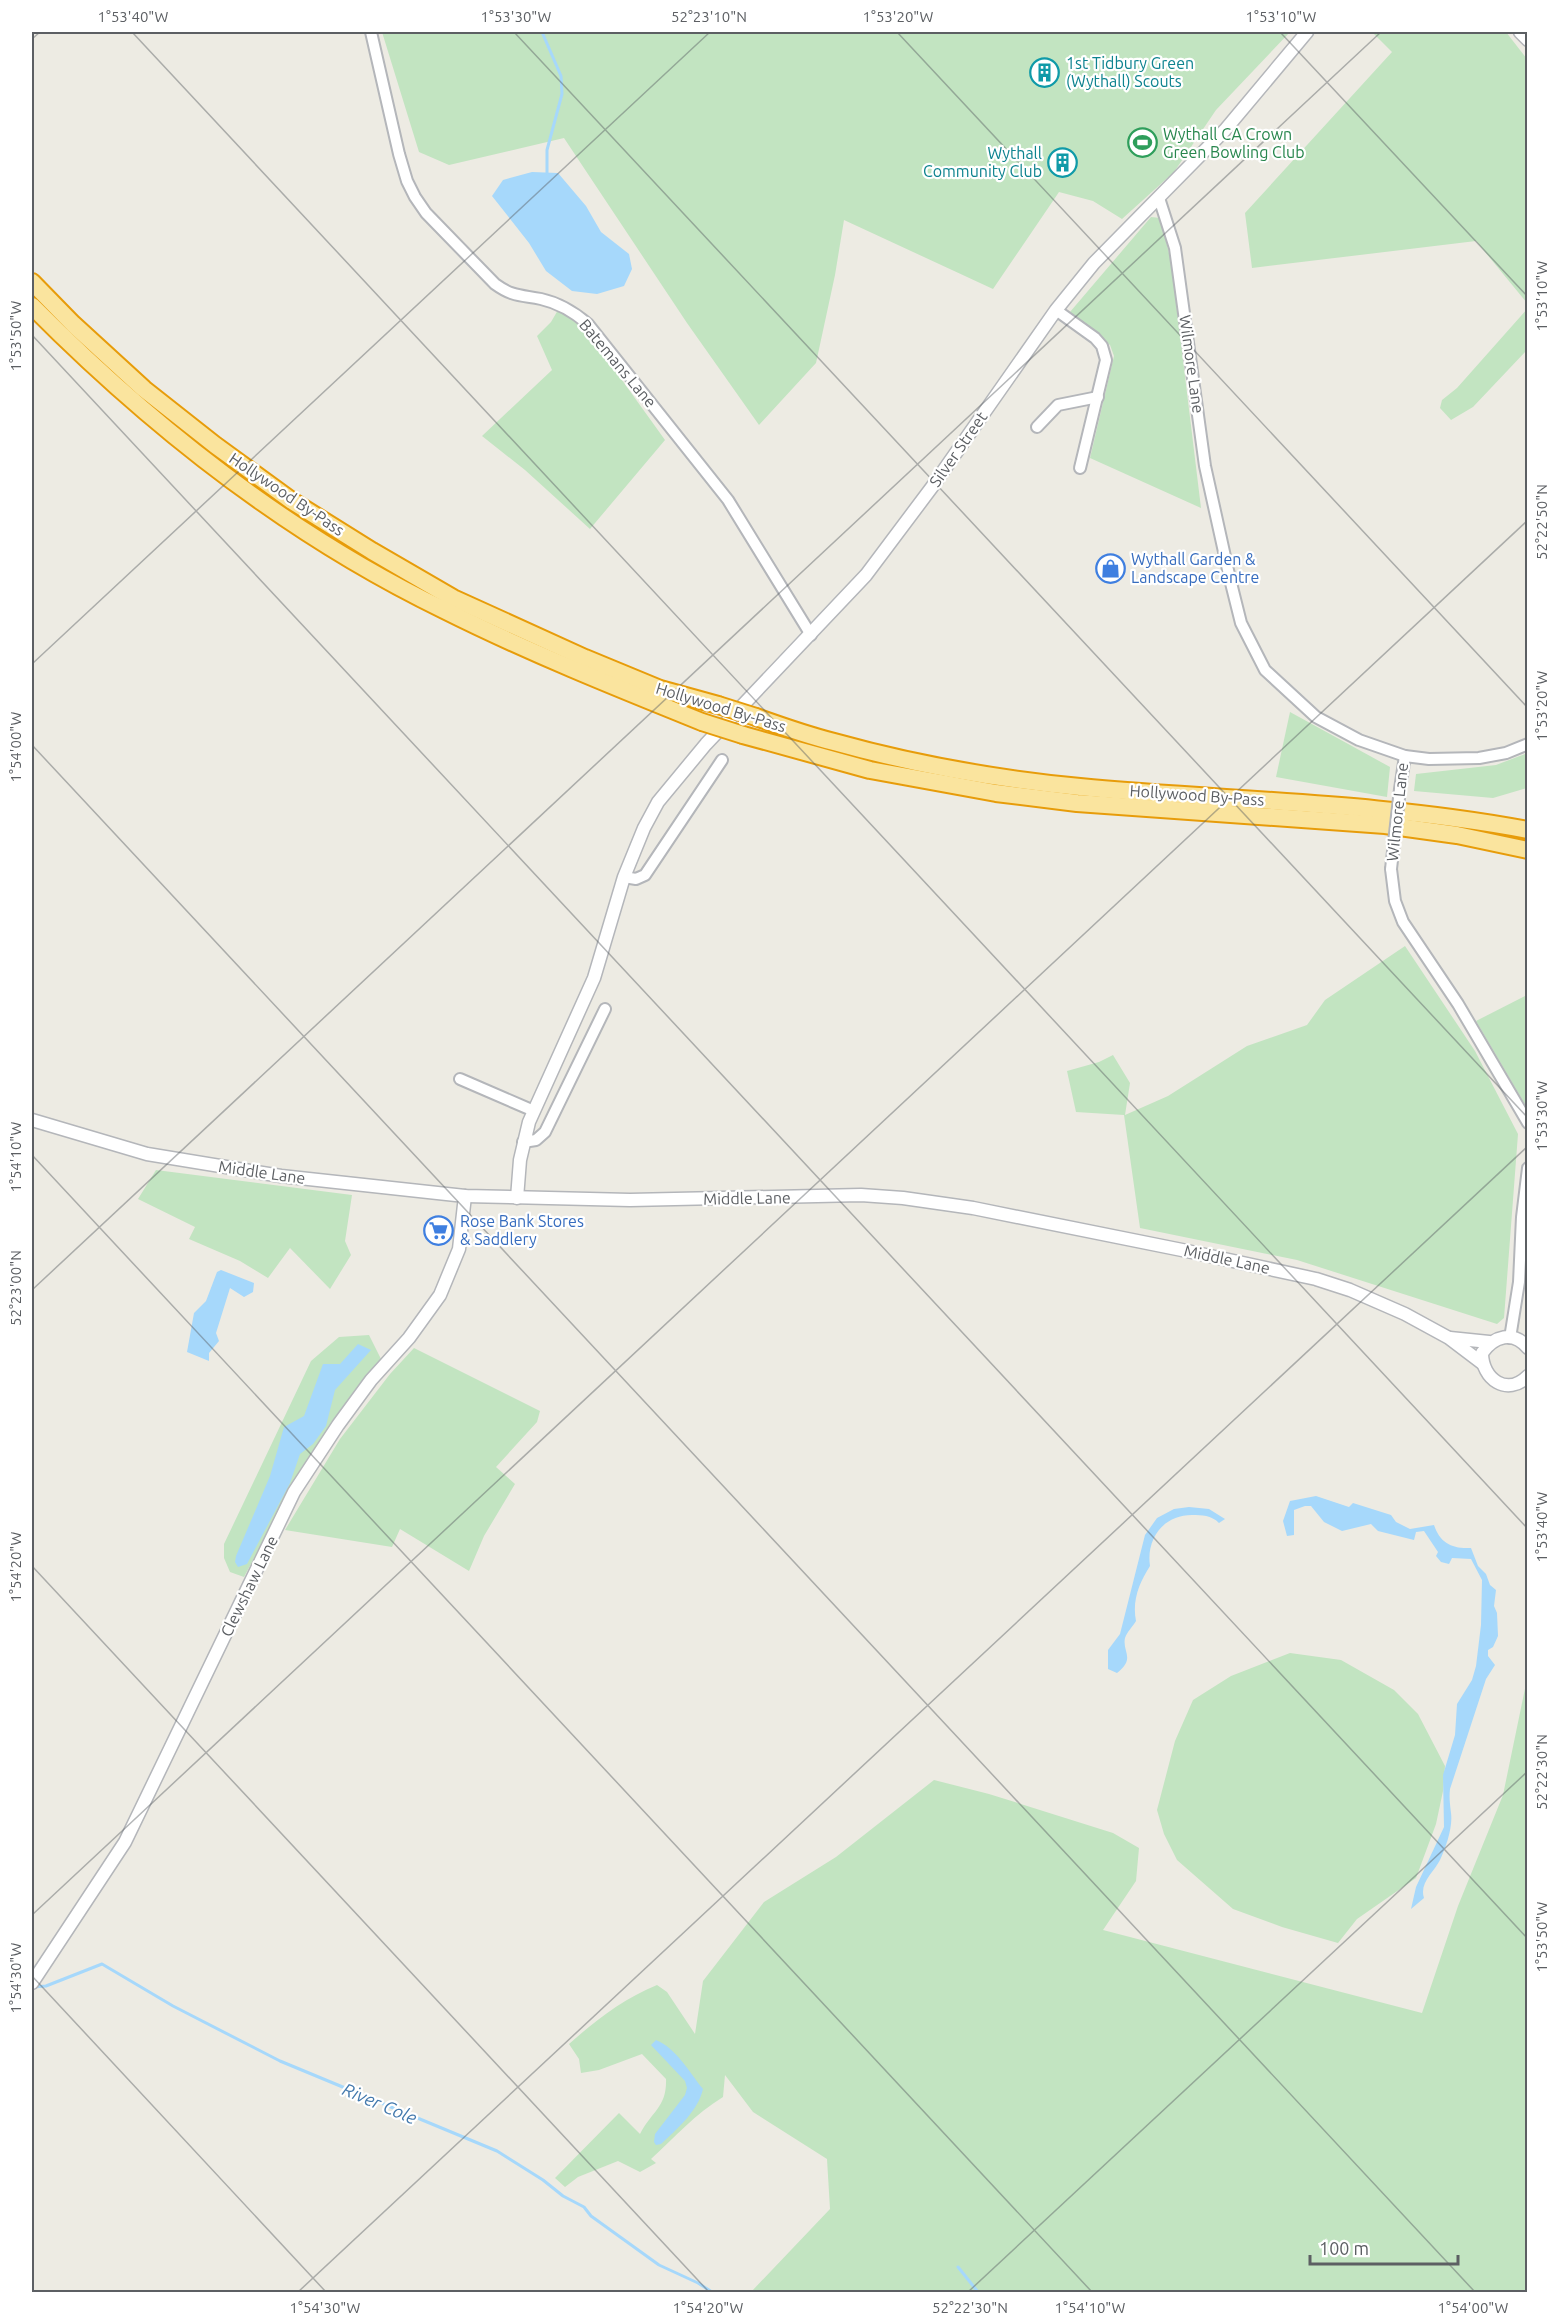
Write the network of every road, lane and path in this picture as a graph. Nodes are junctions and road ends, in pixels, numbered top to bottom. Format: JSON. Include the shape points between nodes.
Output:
{"nodes":[{"id":1,"x":371,"y":32,"type":"edge"},
{"id":2,"x":1307,"y":32,"type":"edge"},
{"id":3,"x":1520,"y":32,"type":"edge"},
{"id":4,"x":1527,"y":40,"type":"edge"},
{"id":5,"x":1159,"y":198,"type":"junction"},
{"id":6,"x":32,"y":282,"type":"edge"},
{"id":7,"x":32,"y":306,"type":"edge"},
{"id":8,"x":1056,"y":310,"type":"junction"},
{"id":9,"x":1098,"y":397,"type":"junction"},
{"id":10,"x":1036,"y":427,"type":"dead end"},
{"id":11,"x":1080,"y":468,"type":"dead end"},
{"id":12,"x":811,"y":634,"type":"junction"},
{"id":13,"x":1527,"y":744,"type":"edge"},
{"id":14,"x":1406,"y":756,"type":"junction"},
{"id":15,"x":722,"y":760,"type":"dead end"},
{"id":16,"x":1527,"y":830,"type":"edge"},
{"id":17,"x":1527,"y":850,"type":"edge"},
{"id":18,"x":624,"y":877,"type":"junction"},
{"id":19,"x":605,"y":1009,"type":"dead end"},
{"id":20,"x":460,"y":1079,"type":"dead end"},
{"id":21,"x":534,"y":1111,"type":"junction"},
{"id":22,"x":32,"y":1120,"type":"edge"},
{"id":23,"x":1527,"y":1123,"type":"edge"},
{"id":24,"x":523,"y":1142,"type":"junction"},
{"id":25,"x":1527,"y":1168,"type":"edge"},
{"id":26,"x":465,"y":1196,"type":"junction"},
{"id":27,"x":517,"y":1198,"type":"junction"},
{"id":28,"x":1449,"y":1338,"type":"junction"},
{"id":29,"x":1510,"y":1338,"type":"junction"},
{"id":30,"x":1489,"y":1342,"type":"junction"},
{"id":31,"x":1526,"y":1345,"type":"edge"},
{"id":32,"x":1482,"y":1363,"type":"junction"},
{"id":33,"x":1527,"y":1376,"type":"edge"},
{"id":34,"x":32,"y":1983,"type":"edge"}],
"edges":[{"from":1,"to":12,"type":"street","name":"Batemans Lane","via":[[407,181],[426,213],[506,292],[569,309],[588,324],[728,500]]},
{"from":2,"to":5,"type":"street","name":"Silver Street","via":[[1225,130]]},
{"from":3,"to":4,"type":"street"},
{"from":5,"to":8,"type":"street","name":"Silver Street","via":[[1094,263]]},
{"from":5,"to":14,"type":"street","name":"Wilmore Lane","via":[[1175,248],[1205,466],[1241,623],[1265,670],[1316,717],[1359,740]]},
{"from":6,"to":16,"type":"highway","name":"Hollywood By-Pass","bridge":true,"via":[[144,389],[292,501],[453,598],[660,689],[879,754],[1001,776],[1078,787],[1319,803]]},
{"from":7,"to":17,"type":"highway","name":"Hollywood By-Pass","bridge":true,"via":[[133,401],[206,459],[281,515],[363,566],[464,620],[702,722],[870,770],[996,793],[1077,803],[1385,825]]},
{"from":8,"to":9,"type":"street","via":[[1102,346],[1106,360]]},
{"from":8,"to":12,"type":"street","name":"Silver Street","via":[[932,487],[872,566]]},
{"from":9,"to":10,"type":"street","via":[[1058,405]]},
{"from":9,"to":11,"type":"street"},
{"from":12,"to":18,"type":"street","name":"Silver Street","via":[[706,744],[658,802]]},
{"from":13,"to":14,"type":"street","via":[[1479,758]]},
{"from":14,"to":23,"type":"street","name":"Wilmore Lane","bridge":true,"via":[[1391,869],[1395,901],[1403,922],[1458,1004]]},
{"from":15,"to":18,"type":"street","via":[[645,875],[636,879]]},
{"from":18,"to":21,"type":"street","name":"Silver Street","via":[[594,978]]},
{"from":19,"to":24,"type":"street","via":[[546,1132],[536,1140]]},
{"from":20,"to":21,"type":"street"},
{"from":21,"to":24,"type":"street","name":"Silver Street"},
{"from":22,"to":26,"type":"street","name":"Middle Lane","via":[[147,1154],[281,1176]]},
{"from":24,"to":27,"type":"street","name":"Silver Street"},
{"from":25,"to":29,"type":"street","via":[[1519,1282]]},
{"from":26,"to":27,"type":"street","name":"Middle Lane"},
{"from":26,"to":34,"type":"street","name":"Clewshaw Lane","via":[[459,1250],[440,1295],[409,1338],[371,1380],[294,1492],[125,1842]]},
{"from":27,"to":28,"type":"street","name":"Middle Lane","via":[[903,1198],[1044,1221],[1305,1276],[1377,1301]]},
{"from":28,"to":30,"type":"street","name":"Middle Lane"},
{"from":28,"to":32,"type":"street","name":"Middle Lane"},
{"from":29,"to":30,"type":"street","name":"Middle Lane"},
{"from":29,"to":31,"type":"street","name":"Middle Lane"},
{"from":30,"to":32,"type":"street","via":[[1482,1353]]},
{"from":32,"to":33,"type":"street","name":"Middle Lane","via":[[1497,1383],[1520,1384]]}]}
